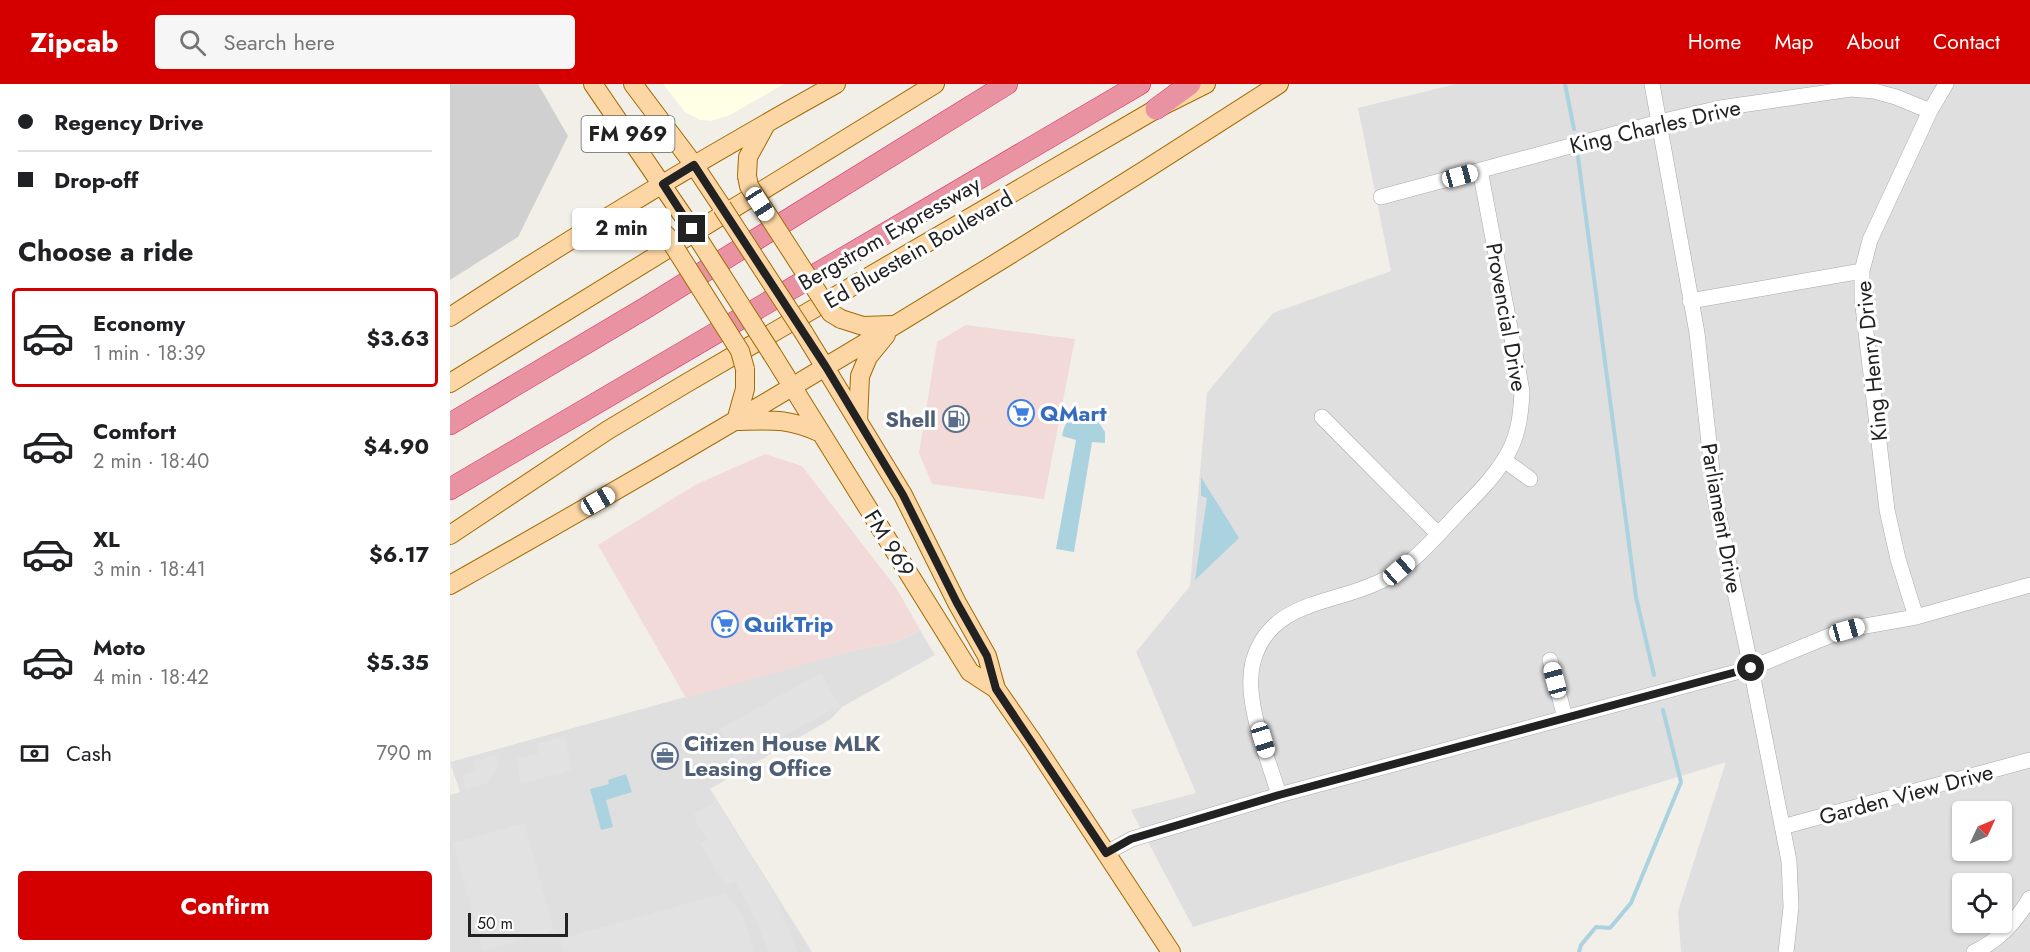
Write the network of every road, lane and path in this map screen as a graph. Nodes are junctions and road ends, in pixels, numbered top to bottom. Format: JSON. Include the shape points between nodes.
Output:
{"nodes":[{"id":1,"x":593,"y":84,"type":"edge"},
{"id":2,"x":633,"y":84,"type":"edge"},
{"id":3,"x":836,"y":84,"type":"edge"},
{"id":4,"x":934,"y":84,"type":"edge"},
{"id":5,"x":1006,"y":84,"type":"edge"},
{"id":6,"x":1140,"y":84,"type":"edge"},
{"id":7,"x":1190,"y":84,"type":"edge"},
{"id":8,"x":1206,"y":84,"type":"edge"},
{"id":9,"x":1279,"y":84,"type":"edge"},
{"id":10,"x":1652,"y":84,"type":"edge"},
{"id":11,"x":1946,"y":84,"type":"edge"},
{"id":12,"x":1156,"y":109,"type":"junction"},
{"id":13,"x":1930,"y":111,"type":"junction"},
{"id":14,"x":768,"y":122,"type":"junction"},
{"id":15,"x":1659,"y":122,"type":"junction"},
{"id":16,"x":694,"y":165,"type":"junction"},
{"id":17,"x":1480,"y":170,"type":"junction"},
{"id":18,"x":663,"y":184,"type":"junction"},
{"id":19,"x":1382,"y":197,"type":"dead end"},
{"id":20,"x":602,"y":220,"type":"junction"},
{"id":21,"x":1862,"y":271,"type":"junction"},
{"id":22,"x":1690,"y":301,"type":"junction"},
{"id":23,"x":450,"y":316,"type":"edge"},
{"id":24,"x":894,"y":325,"type":"junction"},
{"id":25,"x":826,"y":367,"type":"junction"},
{"id":26,"x":450,"y":383,"type":"edge"},
{"id":27,"x":793,"y":387,"type":"junction"},
{"id":28,"x":1322,"y":417,"type":"dead end"},
{"id":29,"x":736,"y":421,"type":"junction"},
{"id":30,"x":858,"y":421,"type":"junction"},
{"id":31,"x":450,"y":424,"type":"edge"},
{"id":32,"x":821,"y":433,"type":"junction"},
{"id":33,"x":1504,"y":460,"type":"junction"},
{"id":34,"x":1530,"y":479,"type":"dead end"},
{"id":35,"x":450,"y":489,"type":"edge"},
{"id":36,"x":1438,"y":534,"type":"junction"},
{"id":37,"x":450,"y":535,"type":"edge"},
{"id":38,"x":450,"y":585,"type":"edge"},
{"id":39,"x":2030,"y":585,"type":"edge"},
{"id":40,"x":927,"y":603,"type":"junction"},
{"id":41,"x":1916,"y":617,"type":"junction"},
{"id":42,"x":970,"y":626,"type":"junction"},
{"id":43,"x":1550,"y":660,"type":"dead end"},
{"id":44,"x":1751,"y":668,"type":"junction"},
{"id":45,"x":996,"y":689,"type":"junction"},
{"id":46,"x":1565,"y":718,"type":"junction"},
{"id":47,"x":2030,"y":760,"type":"edge"},
{"id":48,"x":1279,"y":795,"type":"junction"},
{"id":49,"x":1782,"y":827,"type":"junction"},
{"id":50,"x":1106,"y":853,"type":"junction"},
{"id":51,"x":2030,"y":898,"type":"edge"},
{"id":52,"x":1171,"y":952,"type":"edge"},
{"id":53,"x":1786,"y":952,"type":"edge"},
{"id":54,"x":1974,"y":952,"type":"edge"}],
"edges":[{"from":1,"to":18,"type":"main road","number":"FM 969"},
{"from":2,"to":16,"type":"main road","number":"FM 969"},
{"from":3,"to":14,"type":"main road"},
{"from":4,"to":26,"type":"main road"},
{"from":5,"to":31,"type":"highway","via":[[658,301]]},
{"from":6,"to":35,"type":"highway","name":"Bergstrom Expressway"},
{"from":7,"to":12,"type":"highway"},
{"from":8,"to":12,"type":"main road","name":"Ed Bluestein Boulevard"},
{"from":9,"to":24,"type":"main road"},
{"from":10,"to":15,"type":"street","name":"Parliament Drive"},
{"from":11,"to":13,"type":"street","name":"King Henry Drive"},
{"from":12,"to":37,"type":"main road","name":"Ed Bluestein Boulevard","via":[[608,430]]},
{"from":13,"to":15,"type":"street","name":"King Charles Drive","via":[[1896,97],[1851,89],[1720,108]]},
{"from":13,"to":21,"type":"street","name":"King Henry Drive","via":[[1875,225]]},
{"from":14,"to":16,"type":"main road"},
{"from":14,"to":24,"type":"main road","bridge":true,"via":[[748,157],[749,186],[831,313],[863,326]]},
{"from":15,"to":17,"type":"street","name":"King Charles Drive"},
{"from":15,"to":22,"type":"street","name":"Parliament Drive"},
{"from":16,"to":18,"type":"main road"},
{"from":16,"to":25,"type":"main road","number":"FM 969","bridge":true},
{"from":17,"to":19,"type":"street","name":"King Charles Drive"},
{"from":17,"to":33,"type":"street","name":"Provencial Drive","via":[[1522,391],[1521,416]]},
{"from":18,"to":20,"type":"main road"},
{"from":18,"to":27,"type":"main road","number":"FM 969","bridge":true},
{"from":20,"to":23,"type":"main road"},
{"from":20,"to":29,"type":"main road","bridge":true,"via":[[641,223],[668,237],[740,351],[745,389]]},
{"from":21,"to":22,"type":"street"},
{"from":21,"to":41,"type":"street","name":"King Henry Drive","via":[[1887,510]]},
{"from":22,"to":44,"type":"street","name":"Parliament Drive","via":[[1715,498]]},
{"from":24,"to":25,"type":"main road"},
{"from":24,"to":30,"type":"main road","via":[[868,357],[860,376]]},
{"from":25,"to":27,"type":"main road"},
{"from":25,"to":30,"type":"main road","name":"FM 969","number":"FM 969"},
{"from":27,"to":29,"type":"main road"},
{"from":27,"to":32,"type":"main road","name":"FM 969","number":"FM 969"},
{"from":28,"to":36,"type":"street"},
{"from":29,"to":32,"type":"main road","via":[[784,420]]},
{"from":29,"to":38,"type":"main road"},
{"from":30,"to":42,"type":"main road","name":"FM 969","number":"FM 969","via":[[903,495]]},
{"from":32,"to":40,"type":"main road","name":"FM 969","number":"FM 969"},
{"from":33,"to":34,"type":"street"},
{"from":33,"to":36,"type":"street","name":"Provencial Drive"},
{"from":36,"to":48,"type":"street","name":"Provencial Drive","via":[[1387,578],[1292,613],[1275,624],[1261,643],[1250,682],[1252,704]]},
{"from":39,"to":41,"type":"street"},
{"from":40,"to":42,"type":"main road","via":[[943,606],[956,625]]},
{"from":40,"to":45,"type":"main road","name":"FM 969","number":"FM 969","via":[[970,672]]},
{"from":41,"to":44,"type":"street","via":[[1834,634]]},
{"from":42,"to":45,"type":"main road","name":"FM 969","number":"FM 969","via":[[987,656]]},
{"from":43,"to":46,"type":"street"},
{"from":44,"to":46,"type":"street"},
{"from":44,"to":49,"type":"street","name":"Parliament Drive"},
{"from":45,"to":50,"type":"main road","name":"FM 969","number":"FM 969"},
{"from":46,"to":48,"type":"street"},
{"from":47,"to":49,"type":"street","name":"Garden View Drive"},
{"from":48,"to":50,"type":"street","via":[[1131,839]]},
{"from":49,"to":53,"type":"street","name":"Parliament Drive","via":[[1791,882]]},
{"from":50,"to":52,"type":"main road","name":"FM 969","number":"FM 969"},
{"from":51,"to":54,"type":"street","via":[[2013,924]]}]}
